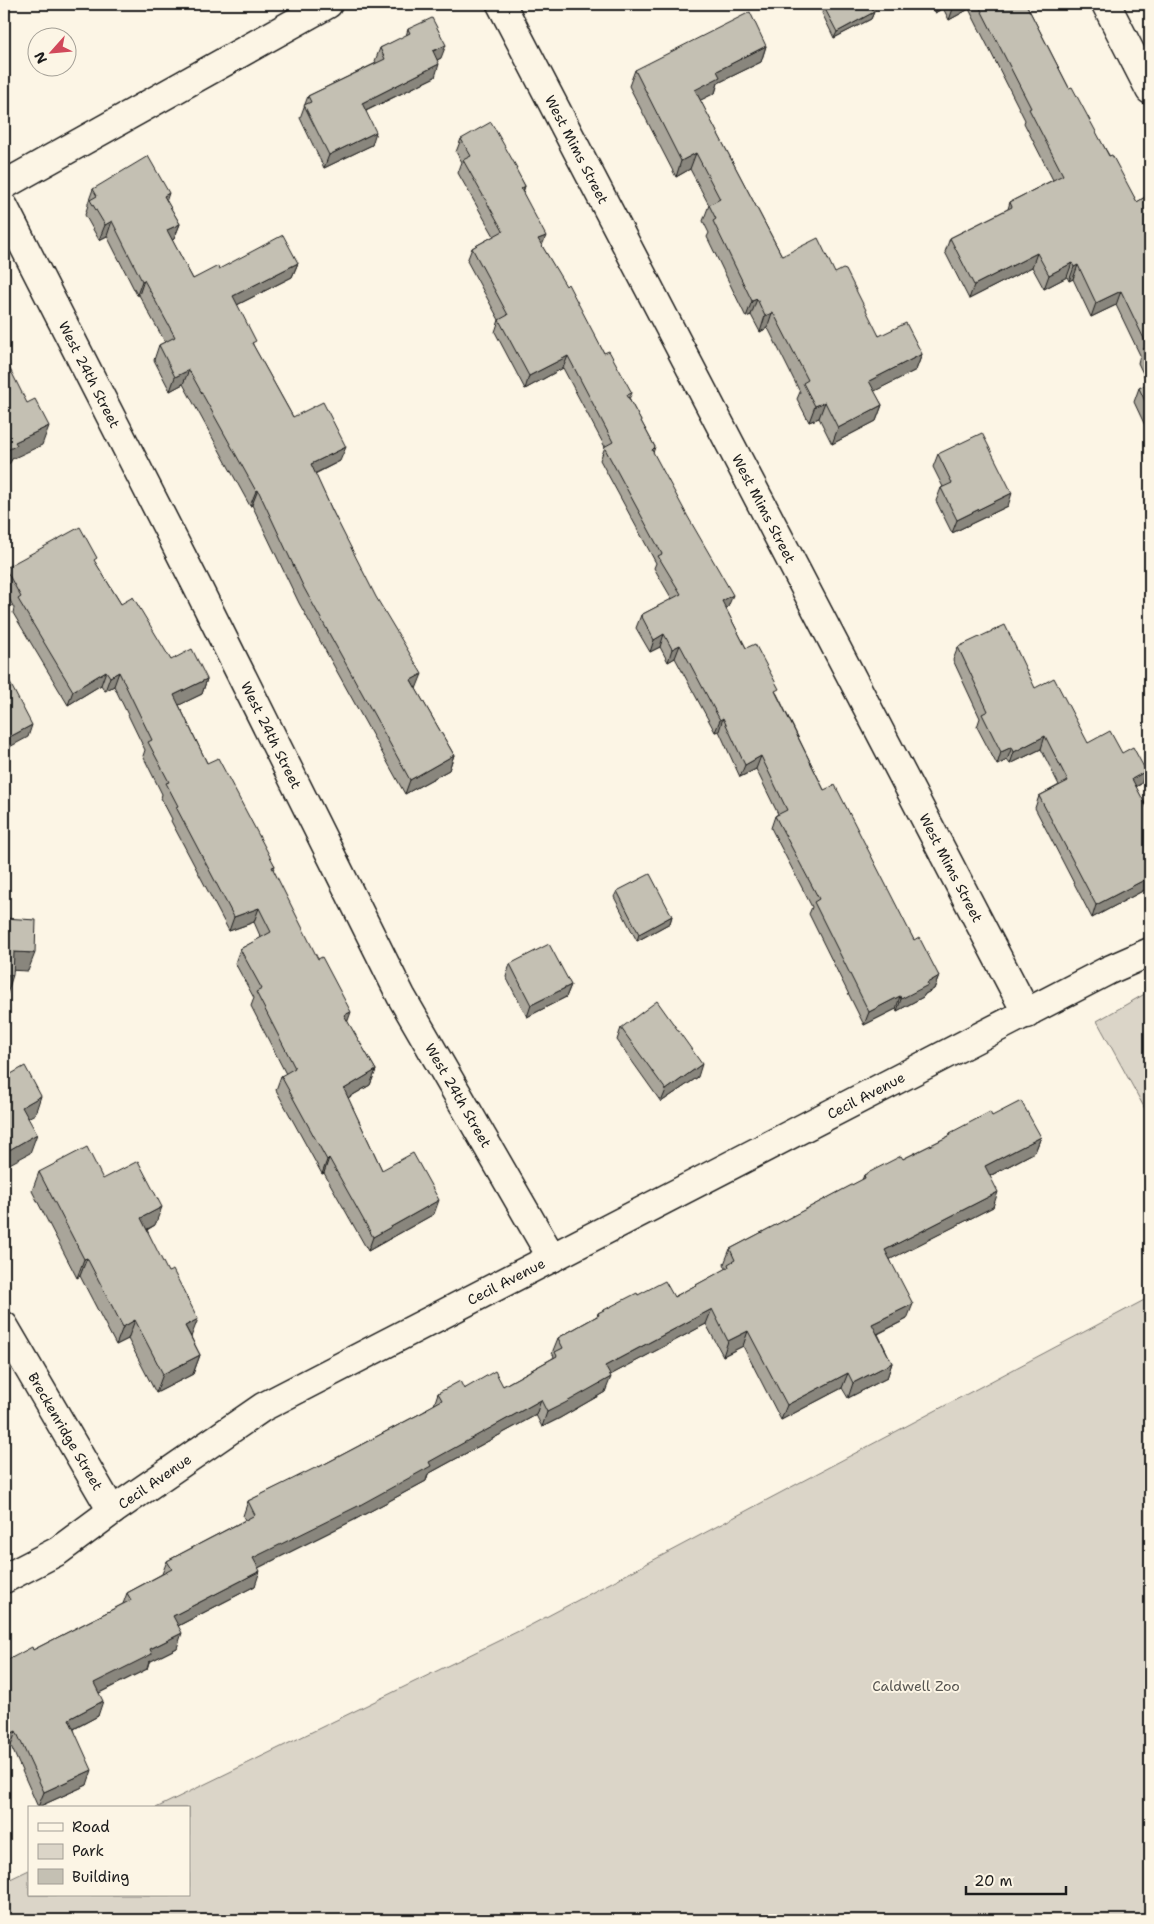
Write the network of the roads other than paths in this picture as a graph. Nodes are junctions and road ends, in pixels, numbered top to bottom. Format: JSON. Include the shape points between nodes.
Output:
{"nodes":[{"id":1,"x":328,"y":4,"type":"edge"},
{"id":2,"x":501,"y":4,"type":"edge"},
{"id":3,"x":1106,"y":4,"type":"edge"},
{"id":4,"x":1150,"y":90,"type":"edge"},
{"id":5,"x":4,"y":185,"type":"edge"},
{"id":6,"x":4,"y":207,"type":"edge"},
{"id":7,"x":1150,"y":952,"type":"edge"},
{"id":8,"x":1027,"y":1014,"type":"junction"},
{"id":9,"x":552,"y":1258,"type":"junction"},
{"id":10,"x":4,"y":1326,"type":"edge"},
{"id":11,"x":112,"y":1511,"type":"junction"},
{"id":12,"x":4,"y":1579,"type":"edge"}],
"edges":[{"from":1,"to":5,"type":"street"},
{"from":2,"to":8,"type":"street","name":"West Mims Street"},
{"from":3,"to":4,"type":"street"},
{"from":6,"to":9,"type":"street","name":"West 24th Street","via":[[401,996]]},
{"from":7,"to":8,"type":"street","name":"Cecil Avenue","via":[[1108,970]]},
{"from":8,"to":9,"type":"street","name":"Cecil Avenue"},
{"from":9,"to":11,"type":"street","name":"Cecil Avenue","via":[[264,1407]]},
{"from":10,"to":11,"type":"street","name":"Breckenridge Street"},
{"from":11,"to":12,"type":"street","name":"Cecil Avenue","via":[[58,1551]]}]}
